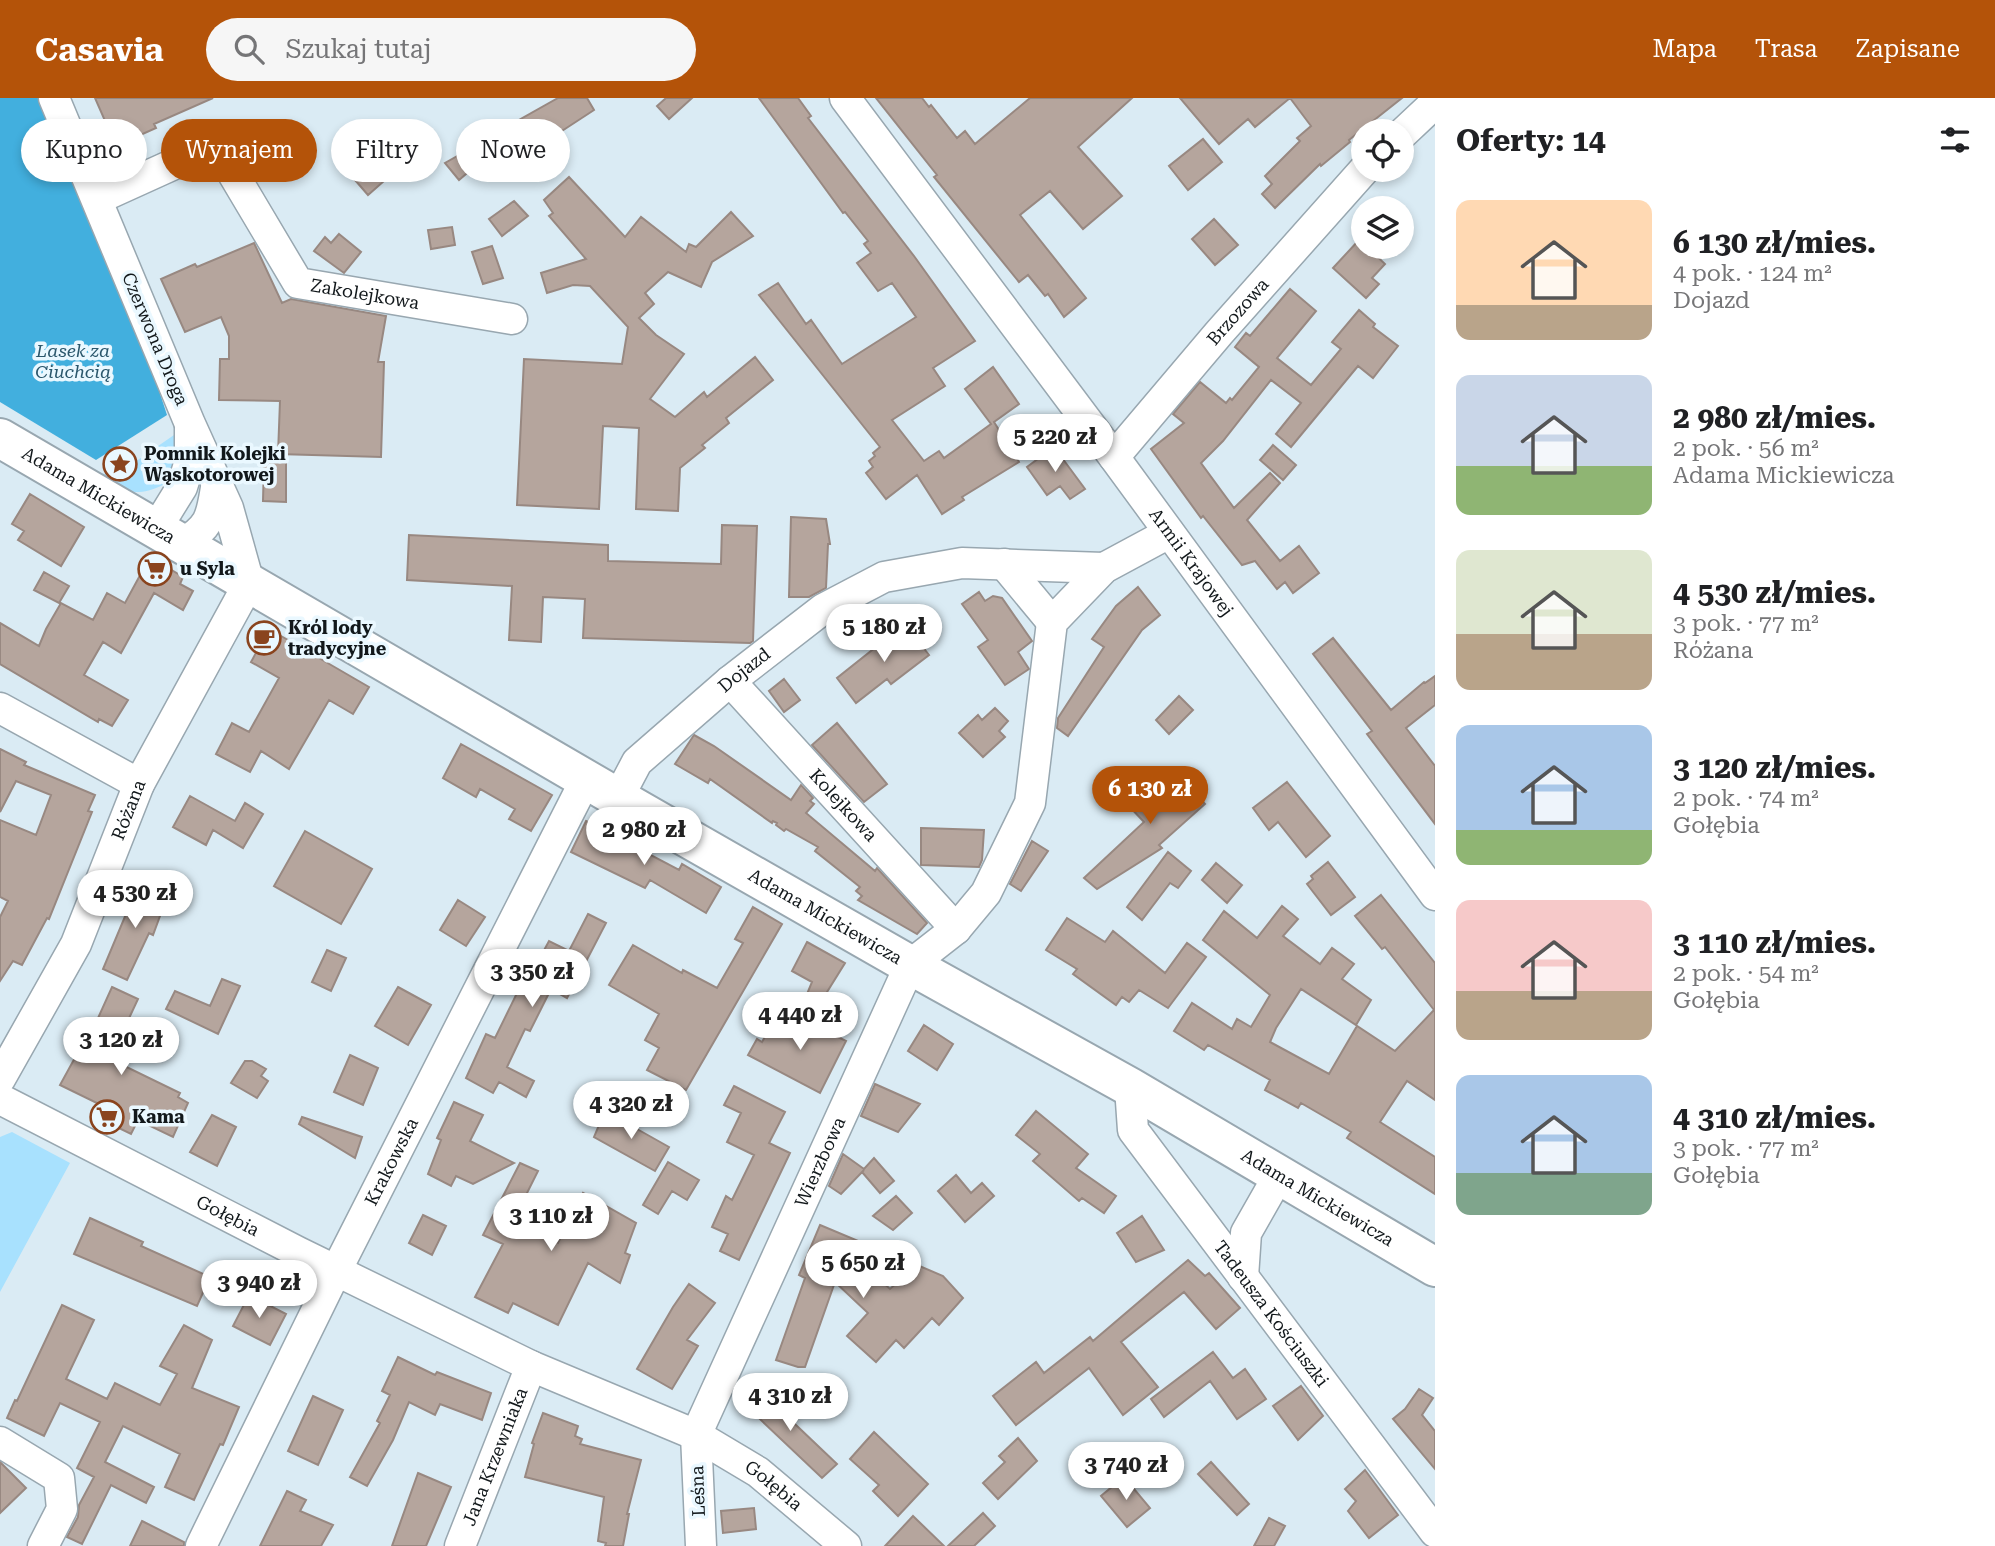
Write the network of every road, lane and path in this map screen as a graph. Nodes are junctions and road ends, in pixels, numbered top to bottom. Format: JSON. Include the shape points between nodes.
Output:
{"nodes":[{"id":1,"x":54,"y":98,"type":"edge"},
{"id":2,"x":845,"y":98,"type":"edge"},
{"id":3,"x":1435,"y":103,"type":"edge"},
{"id":4,"x":1414,"y":123,"type":"edge"},
{"id":5,"x":1353,"y":182,"type":"edge"},
{"id":6,"x":97,"y":199,"type":"junction"},
{"id":7,"x":512,"y":319,"type":"dead end"},
{"id":8,"x":190,"y":424,"type":"junction"},
{"id":9,"x":0,"y":438,"type":"edge"},
{"id":10,"x":1114,"y":457,"type":"junction"},
{"id":11,"x":217,"y":482,"type":"junction"},
{"id":12,"x":1169,"y":533,"type":"junction"},
{"id":13,"x":169,"y":537,"type":"junction"},
{"id":14,"x":1004,"y":565,"type":"junction"},
{"id":15,"x":1104,"y":568,"type":"junction"},
{"id":16,"x":249,"y":583,"type":"junction"},
{"id":17,"x":1052,"y":622,"type":"junction"},
{"id":18,"x":730,"y":681,"type":"junction"},
{"id":19,"x":0,"y":708,"type":"edge"},
{"id":20,"x":139,"y":784,"type":"junction"},
{"id":21,"x":602,"y":788,"type":"junction"},
{"id":22,"x":1435,"y":895,"type":"edge"},
{"id":23,"x":956,"y":929,"type":"junction"},
{"id":24,"x":909,"y":965,"type":"junction"},
{"id":25,"x":0,"y":1079,"type":"edge"},
{"id":26,"x":1130,"y":1087,"type":"junction"},
{"id":27,"x":0,"y":1099,"type":"edge"},
{"id":28,"x":1279,"y":1175,"type":"junction"},
{"id":29,"x":1435,"y":1266,"type":"edge"},
{"id":30,"x":336,"y":1271,"type":"junction"},
{"id":31,"x":1243,"y":1277,"type":"junction"},
{"id":32,"x":531,"y":1366,"type":"junction"},
{"id":33,"x":696,"y":1435,"type":"junction"},
{"id":34,"x":0,"y":1442,"type":"edge"},
{"id":35,"x":1435,"y":1532,"type":"edge"},
{"id":36,"x":43,"y":1546,"type":"edge"},
{"id":37,"x":201,"y":1546,"type":"edge"},
{"id":38,"x":460,"y":1546,"type":"edge"},
{"id":39,"x":701,"y":1546,"type":"edge"},
{"id":40,"x":846,"y":1546,"type":"edge"}],
"edges":[{"from":1,"to":6,"type":"street","name":"Czerwona Droga"},
{"from":2,"to":10,"type":"street","name":"Armii Krajowej"},
{"from":3,"to":4,"type":"street"},
{"from":5,"to":10,"type":"street","name":"Brzozowa"},
{"from":6,"to":7,"type":"street","name":"Zakolejkowa","via":[[216,145],[298,283]]},
{"from":6,"to":8,"type":"street","name":"Czerwona Droga"},
{"from":8,"to":11,"type":"street","name":"Czerwona Droga"},
{"from":8,"to":13,"type":"street","via":[[190,460]]},
{"from":9,"to":13,"type":"main road","name":"Adama Mickiewicza"},
{"from":10,"to":12,"type":"street","name":"Armii Krajowej"},
{"from":11,"to":13,"type":"street","via":[[211,518],[197,535]]},
{"from":11,"to":16,"type":"street","name":"Czerwona Droga"},
{"from":12,"to":15,"type":"street"},
{"from":12,"to":22,"type":"street","name":"Armii Krajowej"},
{"from":13,"to":16,"type":"main road","name":"Adama Mickiewicza"},
{"from":14,"to":15,"type":"street","name":"Dojazd"},
{"from":14,"to":17,"type":"street"},
{"from":14,"to":18,"type":"street","name":"Dojazd","via":[[962,563],[884,577],[823,609]]},
{"from":15,"to":17,"type":"street"},
{"from":16,"to":20,"type":"street","name":"Różana"},
{"from":16,"to":21,"type":"main road","name":"Adama Mickiewicza"},
{"from":17,"to":23,"type":"street","via":[[1030,803],[986,893]]},
{"from":18,"to":21,"type":"street","name":"Dojazd"},
{"from":18,"to":23,"type":"street","name":"Kolejkowa"},
{"from":19,"to":20,"type":"street"},
{"from":20,"to":25,"type":"street","name":"Różana","via":[[76,944]]},
{"from":21,"to":24,"type":"main road","name":"Adama Mickiewicza"},
{"from":21,"to":30,"type":"street","name":"Krakowska"},
{"from":23,"to":24,"type":"street"},
{"from":24,"to":26,"type":"main road","name":"Adama Mickiewicza"},
{"from":24,"to":33,"type":"street","name":"Wierzbowa"},
{"from":26,"to":28,"type":"main road","name":"Adama Mickiewicza"},
{"from":26,"to":31,"type":"street","name":"Tadeusza Kościuszki","via":[[1133,1130]]},
{"from":27,"to":30,"type":"street","name":"Gołębia"},
{"from":28,"to":29,"type":"main road","name":"Adama Mickiewicza"},
{"from":28,"to":31,"type":"street","via":[[1246,1233]]},
{"from":30,"to":32,"type":"street","name":"Gołębia"},
{"from":30,"to":37,"type":"street","name":"Krakowska"},
{"from":31,"to":35,"type":"street","name":"Tadeusza Kościuszki"},
{"from":32,"to":33,"type":"street","name":"Gołębia"},
{"from":32,"to":38,"type":"street","name":"Jana Krzewniaka"},
{"from":33,"to":39,"type":"street","name":"Leśna"},
{"from":33,"to":40,"type":"street","name":"Gołębia","via":[[758,1472]]},
{"from":34,"to":36,"type":"street","via":[[59,1478],[62,1509]]}]}
